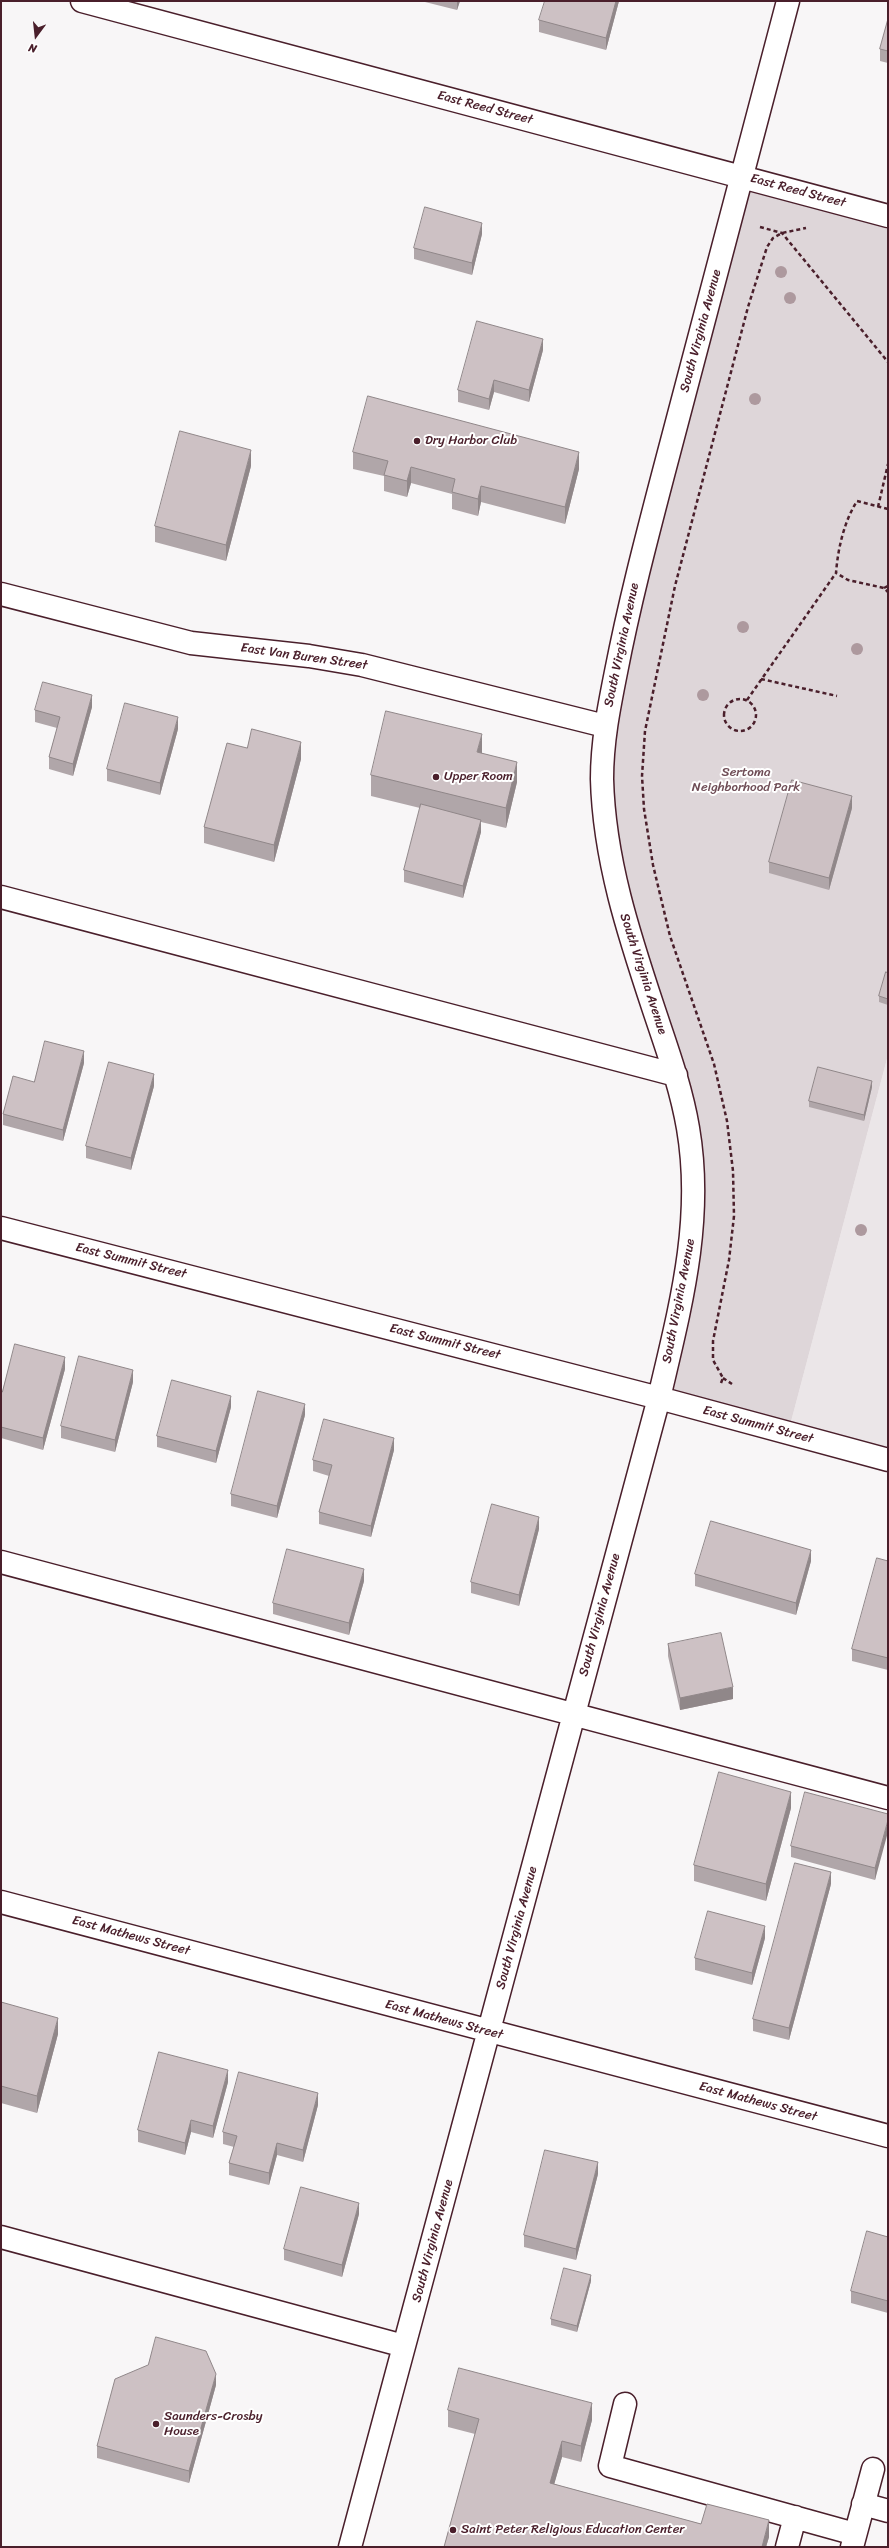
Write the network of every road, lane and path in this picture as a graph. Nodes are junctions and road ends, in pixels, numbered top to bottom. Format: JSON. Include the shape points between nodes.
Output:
{"nodes":[{"id":1,"x":82,"y":1,"type":"edge"},
{"id":2,"x":788,"y":1,"type":"edge"},
{"id":3,"x":742,"y":176,"type":"junction"},
{"id":4,"x":888,"y":216,"type":"edge"},
{"id":5,"x":730,"y":219,"type":"junction"},
{"id":6,"x":782,"y":234,"type":"junction"},
{"id":7,"x":888,"y":362,"type":"edge"},
{"id":8,"x":888,"y":464,"type":"edge"},
{"id":9,"x":878,"y":507,"type":"junction"},
{"id":10,"x":888,"y":509,"type":"edge"},
{"id":11,"x":836,"y":572,"type":"junction"},
{"id":12,"x":888,"y":586,"type":"edge"},
{"id":13,"x":884,"y":588,"type":"junction"},
{"id":14,"x":888,"y":592,"type":"edge"},
{"id":15,"x":1,"y":594,"type":"edge"},
{"id":16,"x":761,"y":679,"type":"junction"},
{"id":17,"x":838,"y":696,"type":"dead end"},
{"id":18,"x":747,"y":700,"type":"junction"},
{"id":19,"x":605,"y":726,"type":"junction"},
{"id":20,"x":1,"y":897,"type":"edge"},
{"id":21,"x":676,"y":1075,"type":"junction"},
{"id":22,"x":1,"y":1228,"type":"edge"},
{"id":23,"x":659,"y":1398,"type":"junction"},
{"id":24,"x":714,"y":1413,"type":"junction"},
{"id":25,"x":888,"y":1460,"type":"edge"},
{"id":26,"x":1,"y":1562,"type":"edge"},
{"id":27,"x":574,"y":1715,"type":"junction"},
{"id":28,"x":888,"y":1798,"type":"edge"},
{"id":29,"x":1,"y":1902,"type":"edge"},
{"id":30,"x":489,"y":2032,"type":"junction"},
{"id":31,"x":888,"y":2136,"type":"edge"},
{"id":32,"x":1,"y":2237,"type":"edge"},
{"id":33,"x":404,"y":2346,"type":"junction"},
{"id":34,"x":625,"y":2404,"type":"dead end"},
{"id":35,"x":873,"y":2469,"type":"dead end"},
{"id":36,"x":863,"y":2504,"type":"junction"},
{"id":37,"x":888,"y":2511,"type":"edge"},
{"id":38,"x":795,"y":2517,"type":"junction"},
{"id":39,"x":854,"y":2540,"type":"edge"},
{"id":40,"x":350,"y":2547,"type":"edge"},
{"id":41,"x":787,"y":2547,"type":"edge"}],
"edges":[{"from":1,"to":3,"type":"street","name":"East Reed Street"},
{"from":2,"to":3,"type":"street","name":"South Virginia Avenue"},
{"from":3,"to":4,"type":"street","name":"East Reed Street"},
{"from":3,"to":5,"type":"street","name":"South Virginia Avenue"},
{"from":5,"to":6,"type":"path"},
{"from":5,"to":19,"type":"street","name":"South Virginia Avenue","via":[[636,577]]},
{"from":6,"to":7,"type":"path"},
{"from":6,"to":24,"type":"path","via":[[773,238],[767,247],[744,323],[675,586],[645,730],[642,766],[644,809],[653,865],[670,936],[714,1064],[727,1121],[733,1171],[734,1216],[729,1260],[713,1341],[713,1360],[723,1378]]},
{"from":8,"to":9,"type":"path"},
{"from":9,"to":10,"type":"path"},
{"from":9,"to":11,"type":"path","via":[[857,501],[849,513],[837,558]]},
{"from":11,"to":13,"type":"path","via":[[848,580]]},
{"from":11,"to":16,"type":"path"},
{"from":12,"to":13,"type":"path"},
{"from":13,"to":14,"type":"path"},
{"from":15,"to":19,"type":"street","name":"East Van Buren Street","via":[[184,641],[362,665]]},
{"from":16,"to":17,"type":"path"},
{"from":16,"to":18,"type":"path"},
{"from":18,"to":18,"type":"path","via":[[756,709],[754,722],[745,730],[735,729],[727,723],[724,714],[726,708],[734,700]]},
{"from":19,"to":21,"type":"street","name":"South Virginia Avenue","via":[[603,784],[614,872],[633,948]]},
{"from":20,"to":21,"type":"street"},
{"from":21,"to":23,"type":"street","name":"South Virginia Avenue","via":[[688,1128],[694,1173],[694,1214],[691,1255]]},
{"from":22,"to":23,"type":"street","name":"East Summit Street"},
{"from":23,"to":24,"type":"street","name":"East Summit Street"},
{"from":23,"to":27,"type":"street","name":"South Virginia Avenue"},
{"from":24,"to":25,"type":"street","name":"East Summit Street"},
{"from":26,"to":27,"type":"street"},
{"from":27,"to":28,"type":"street"},
{"from":27,"to":30,"type":"street","name":"South Virginia Avenue"},
{"from":29,"to":30,"type":"street","name":"East Mathews Street"},
{"from":30,"to":31,"type":"street","name":"East Mathews Street"},
{"from":30,"to":33,"type":"street","name":"South Virginia Avenue"},
{"from":32,"to":33,"type":"street"},
{"from":33,"to":40,"type":"street","name":"South Virginia Avenue"},
{"from":34,"to":38,"type":"street","via":[[610,2466]]},
{"from":35,"to":36,"type":"street"},
{"from":36,"to":37,"type":"street"},
{"from":36,"to":39,"type":"street"},
{"from":38,"to":39,"type":"street"},
{"from":38,"to":41,"type":"street"}]}
